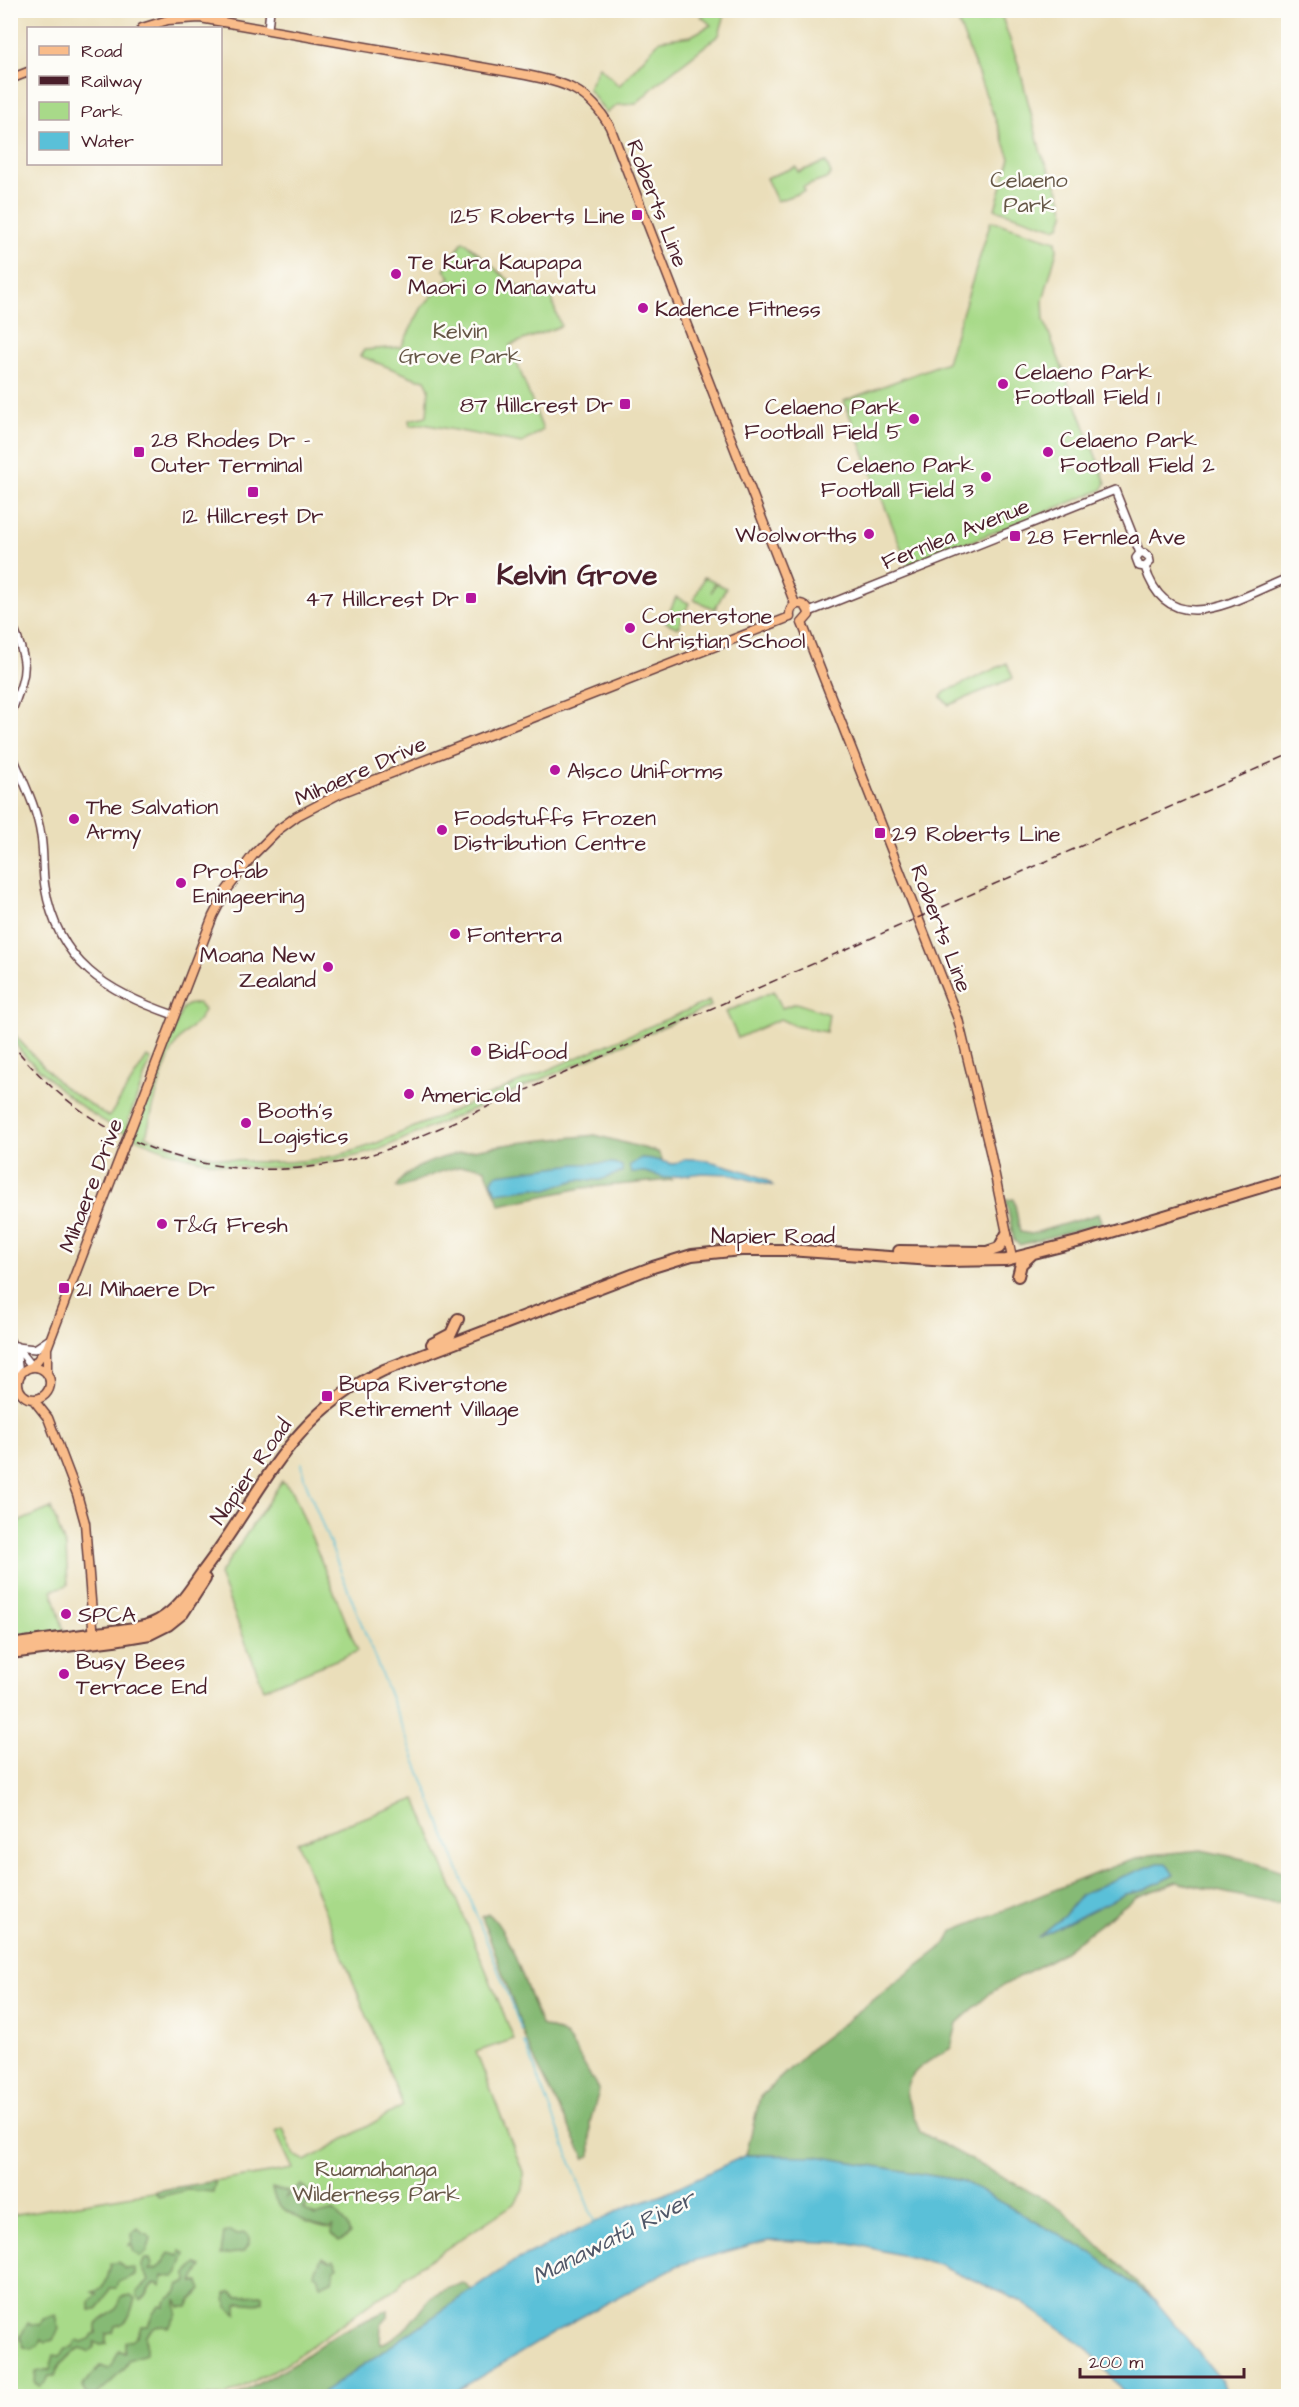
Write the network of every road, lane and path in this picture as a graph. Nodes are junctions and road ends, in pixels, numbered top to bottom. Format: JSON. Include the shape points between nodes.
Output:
{"nodes":[{"id":1,"x":270,"y":10,"type":"edge"},
{"id":2,"x":145,"y":27,"type":"edge"},
{"id":3,"x":268,"y":29,"type":"junction"},
{"id":4,"x":27,"y":72,"type":"edge"},
{"id":5,"x":10,"y":80,"type":"edge"},
{"id":6,"x":1288,"y":578,"type":"edge"},
{"id":7,"x":795,"y":604,"type":"junction"},
{"id":8,"x":809,"y":612,"type":"junction"},
{"id":9,"x":790,"y":617,"type":"junction"},
{"id":10,"x":10,"y":619,"type":"edge"},
{"id":11,"x":802,"y":623,"type":"junction"},
{"id":12,"x":10,"y":716,"type":"edge"},
{"id":13,"x":10,"y":750,"type":"edge"},
{"id":14,"x":174,"y":1015,"type":"junction"},
{"id":15,"x":1288,"y":1179,"type":"edge"},
{"id":16,"x":1006,"y":1235,"type":"junction"},
{"id":17,"x":1034,"y":1252,"type":"junction"},
{"id":18,"x":860,"y":1255,"type":"junction"},
{"id":19,"x":1011,"y":1258,"type":"junction"},
{"id":20,"x":1018,"y":1276,"type":"dead end"},
{"id":21,"x":458,"y":1319,"type":"dead end"},
{"id":22,"x":50,"y":1339,"type":"junction"},
{"id":23,"x":10,"y":1340,"type":"edge"},
{"id":24,"x":17,"y":1347,"type":"junction"},
{"id":25,"x":46,"y":1348,"type":"junction"},
{"id":26,"x":33,"y":1366,"type":"junction"},
{"id":27,"x":384,"y":1370,"type":"junction"},
{"id":28,"x":47,"y":1372,"type":"junction"},
{"id":29,"x":20,"y":1375,"type":"junction"},
{"id":30,"x":46,"y":1393,"type":"junction"},
{"id":31,"x":33,"y":1399,"type":"junction"},
{"id":32,"x":48,"y":1418,"type":"junction"},
{"id":33,"x":94,"y":1638,"type":"junction"},
{"id":34,"x":10,"y":1645,"type":"edge"},
{"id":35,"x":10,"y":1653,"type":"edge"}],
"edges":[{"from":1,"to":3,"type":"street"},
{"from":2,"to":3,"type":"main road","via":[[188,17]]},
{"from":3,"to":7,"type":"main road","name":"Roberts Line","via":[[553,80],[580,91],[603,115]]},
{"from":4,"to":5,"type":"main road"},
{"from":6,"to":8,"type":"street","name":"Fernlea Avenue","via":[[1206,610],[1176,607],[1160,596],[1145,567],[1136,563],[1140,553],[1115,489]]},
{"from":7,"to":8,"type":"main road","via":[[804,604]]},
{"from":7,"to":9,"type":"main road","via":[[790,608]]},
{"from":8,"to":11,"type":"main road"},
{"from":9,"to":11,"type":"main road"},
{"from":9,"to":14,"type":"main road","name":"Mihaere Drive","via":[[341,793],[297,816],[254,854],[226,891]]},
{"from":10,"to":12,"type":"street","via":[[26,669]]},
{"from":11,"to":16,"type":"main road","name":"Roberts Line","via":[[958,1018]]},
{"from":13,"to":14,"type":"street","via":[[39,825],[46,895],[66,943],[86,968],[110,987]]},
{"from":14,"to":22,"type":"main road","name":"Mihaere Drive","bridge":true},
{"from":15,"to":17,"type":"highway","name":"Napier Road"},
{"from":16,"to":18,"type":"highway","via":[[999,1248],[987,1252],[891,1251]]},
{"from":16,"to":19,"type":"main road","name":"Roberts Line"},
{"from":17,"to":19,"type":"highway","name":"Napier Road"},
{"from":17,"to":20,"type":"highway","via":[[1021,1264]]},
{"from":18,"to":19,"type":"highway","name":"Napier Road","via":[[955,1261]]},
{"from":18,"to":27,"type":"highway","name":"Napier Road","via":[[741,1250],[692,1255]]},
{"from":21,"to":27,"type":"highway","via":[[451,1334]]},
{"from":22,"to":24,"type":"street","via":[[35,1349]]},
{"from":22,"to":25,"type":"main road","name":"Mihaere Drive"},
{"from":23,"to":24,"type":"street"},
{"from":23,"to":29,"type":"street"},
{"from":24,"to":26,"type":"street"},
{"from":25,"to":26,"type":"main road","name":"Mihaere Drive"},
{"from":25,"to":28,"type":"main road","name":"Mihaere Drive"},
{"from":26,"to":28,"type":"main road"},
{"from":26,"to":29,"type":"main road"},
{"from":27,"to":33,"type":"highway","name":"Napier Road","via":[[344,1393],[295,1437],[212,1562],[175,1608],[159,1620]]},
{"from":28,"to":30,"type":"main road","via":[[50,1381]]},
{"from":29,"to":31,"type":"main road","via":[[19,1390]]},
{"from":30,"to":31,"type":"main road"},
{"from":30,"to":32,"type":"main road"},
{"from":31,"to":32,"type":"main road"},
{"from":32,"to":33,"type":"main road","via":[[85,1523]]},
{"from":33,"to":34,"type":"highway","name":"Napier Road"},
{"from":33,"to":35,"type":"highway","name":"Napier Road"}]}
